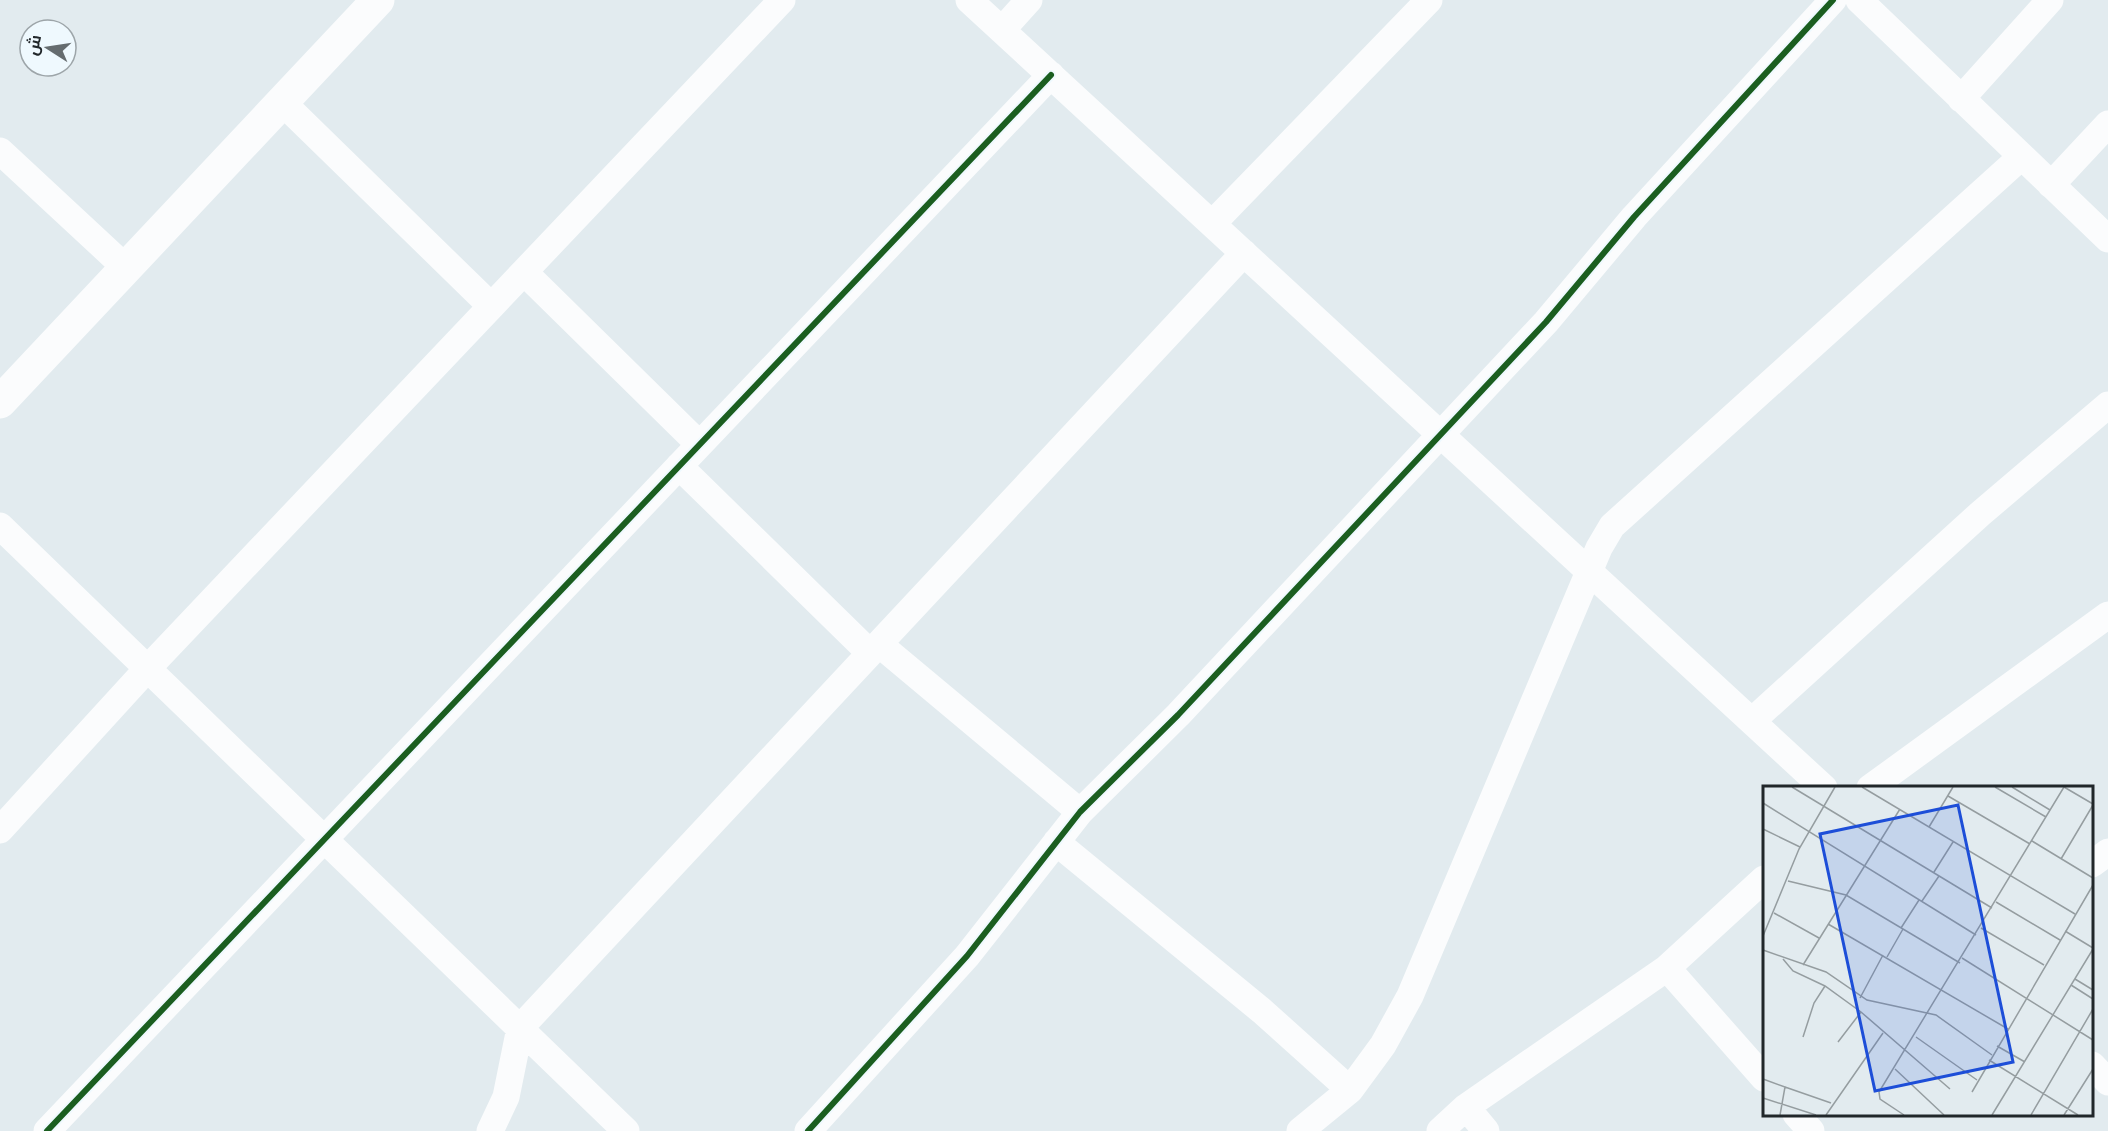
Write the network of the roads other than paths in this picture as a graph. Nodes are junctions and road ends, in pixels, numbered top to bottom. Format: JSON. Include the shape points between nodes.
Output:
{"nodes":[{"id":1,"x":378,"y":0,"type":"edge"},
{"id":2,"x":782,"y":0,"type":"edge"},
{"id":3,"x":969,"y":0,"type":"edge"},
{"id":4,"x":1029,"y":0,"type":"edge"},
{"id":5,"x":1429,"y":0,"type":"edge"},
{"id":6,"x":1833,"y":0,"type":"edge"},
{"id":7,"x":1859,"y":0,"type":"edge"},
{"id":8,"x":2050,"y":0,"type":"edge"},
{"id":9,"x":1002,"y":30,"type":"junction"},
{"id":10,"x":1051,"y":75,"type":"junction"},
{"id":11,"x":1961,"y":99,"type":"junction"},
{"id":12,"x":282,"y":102,"type":"junction"},
{"id":13,"x":2108,"y":124,"type":"edge"},
{"id":14,"x":0,"y":151,"type":"edge"},
{"id":15,"x":2021,"y":157,"type":"junction"},
{"id":16,"x":2051,"y":185,"type":"junction"},
{"id":17,"x":1212,"y":224,"type":"junction"},
{"id":18,"x":2108,"y":239,"type":"edge"},
{"id":19,"x":1244,"y":253,"type":"junction"},
{"id":20,"x":126,"y":268,"type":"junction"},
{"id":21,"x":524,"y":272,"type":"junction"},
{"id":22,"x":491,"y":306,"type":"junction"},
{"id":23,"x":0,"y":402,"type":"edge"},
{"id":24,"x":2108,"y":405,"type":"edge"},
{"id":25,"x":1441,"y":434,"type":"junction"},
{"id":26,"x":699,"y":444,"type":"junction"},
{"id":27,"x":679,"y":466,"type":"junction"},
{"id":28,"x":0,"y":526,"type":"edge"},
{"id":29,"x":1590,"y":573,"type":"junction"},
{"id":30,"x":2108,"y":615,"type":"edge"},
{"id":31,"x":875,"y":649,"type":"junction"},
{"id":32,"x":148,"y":668,"type":"junction"},
{"id":33,"x":1752,"y":721,"type":"junction"},
{"id":34,"x":1822,"y":786,"type":"edge"},
{"id":35,"x":1873,"y":786,"type":"edge"},
{"id":36,"x":1080,"y":812,"type":"junction"},
{"id":37,"x":0,"y":830,"type":"edge"},
{"id":38,"x":325,"y":838,"type":"junction"},
{"id":39,"x":1056,"y":842,"type":"junction"},
{"id":40,"x":2108,"y":852,"type":"edge"},
{"id":41,"x":2093,"y":863,"type":"edge"},
{"id":42,"x":1763,"y":880,"type":"edge"},
{"id":43,"x":1667,"y":968,"type":"junction"},
{"id":44,"x":520,"y":1028,"type":"junction"},
{"id":45,"x":2093,"y":1067,"type":"edge"},
{"id":46,"x":1763,"y":1077,"type":"edge"},
{"id":47,"x":2108,"y":1082,"type":"edge"},
{"id":48,"x":1350,"y":1090,"type":"junction"},
{"id":49,"x":1466,"y":1107,"type":"junction"},
{"id":50,"x":1798,"y":1116,"type":"edge"},
{"id":51,"x":47,"y":1131,"type":"edge"},
{"id":52,"x":490,"y":1131,"type":"edge"},
{"id":53,"x":626,"y":1131,"type":"edge"},
{"id":54,"x":808,"y":1131,"type":"edge"},
{"id":55,"x":1300,"y":1131,"type":"edge"},
{"id":56,"x":1440,"y":1131,"type":"edge"},
{"id":57,"x":1486,"y":1131,"type":"edge"},
{"id":58,"x":1811,"y":1131,"type":"edge"}],
"edges":[{"from":1,"to":12,"type":"street"},
{"from":2,"to":21,"type":"street"},
{"from":3,"to":9,"type":"street"},
{"from":4,"to":9,"type":"street"},
{"from":5,"to":17,"type":"street"},
{"from":6,"to":25,"type":"street"},
{"from":7,"to":11,"type":"street"},
{"from":8,"to":11,"type":"street"},
{"from":9,"to":10,"type":"street"},
{"from":10,"to":17,"type":"street"},
{"from":10,"to":26,"type":"street"},
{"from":11,"to":15,"type":"street"},
{"from":12,"to":20,"type":"street"},
{"from":12,"to":22,"type":"street"},
{"from":13,"to":16,"type":"street"},
{"from":14,"to":20,"type":"street"},
{"from":15,"to":16,"type":"street"},
{"from":15,"to":29,"type":"street","via":[[1612,526]]},
{"from":16,"to":18,"type":"street"},
{"from":17,"to":19,"type":"street"},
{"from":19,"to":25,"type":"street"},
{"from":19,"to":31,"type":"street"},
{"from":20,"to":23,"type":"street"},
{"from":21,"to":22,"type":"street"},
{"from":21,"to":26,"type":"street"},
{"from":22,"to":32,"type":"street"},
{"from":24,"to":33,"type":"street","via":[[1971,522]]},
{"from":25,"to":29,"type":"street"},
{"from":25,"to":36,"type":"street","via":[[1178,715]]},
{"from":26,"to":27,"type":"street"},
{"from":27,"to":31,"type":"street"},
{"from":27,"to":38,"type":"street"},
{"from":28,"to":32,"type":"street"},
{"from":29,"to":33,"type":"street"},
{"from":29,"to":48,"type":"street","via":[[1410,996],[1383,1045]]},
{"from":30,"to":35,"type":"street"},
{"from":31,"to":36,"type":"street"},
{"from":31,"to":44,"type":"street"},
{"from":32,"to":37,"type":"street"},
{"from":32,"to":38,"type":"street"},
{"from":33,"to":34,"type":"street"},
{"from":36,"to":39,"type":"street"},
{"from":38,"to":44,"type":"street"},
{"from":38,"to":51,"type":"street"},
{"from":39,"to":48,"type":"street","via":[[1262,1011]]},
{"from":39,"to":54,"type":"street","via":[[967,956]]},
{"from":40,"to":41,"type":"street"},
{"from":42,"to":43,"type":"street"},
{"from":43,"to":46,"type":"street"},
{"from":43,"to":49,"type":"street"},
{"from":44,"to":52,"type":"street","via":[[506,1097]]},
{"from":44,"to":53,"type":"street"},
{"from":45,"to":47,"type":"street"},
{"from":48,"to":55,"type":"street"},
{"from":49,"to":56,"type":"street"},
{"from":49,"to":57,"type":"street"},
{"from":50,"to":58,"type":"street"}]}
